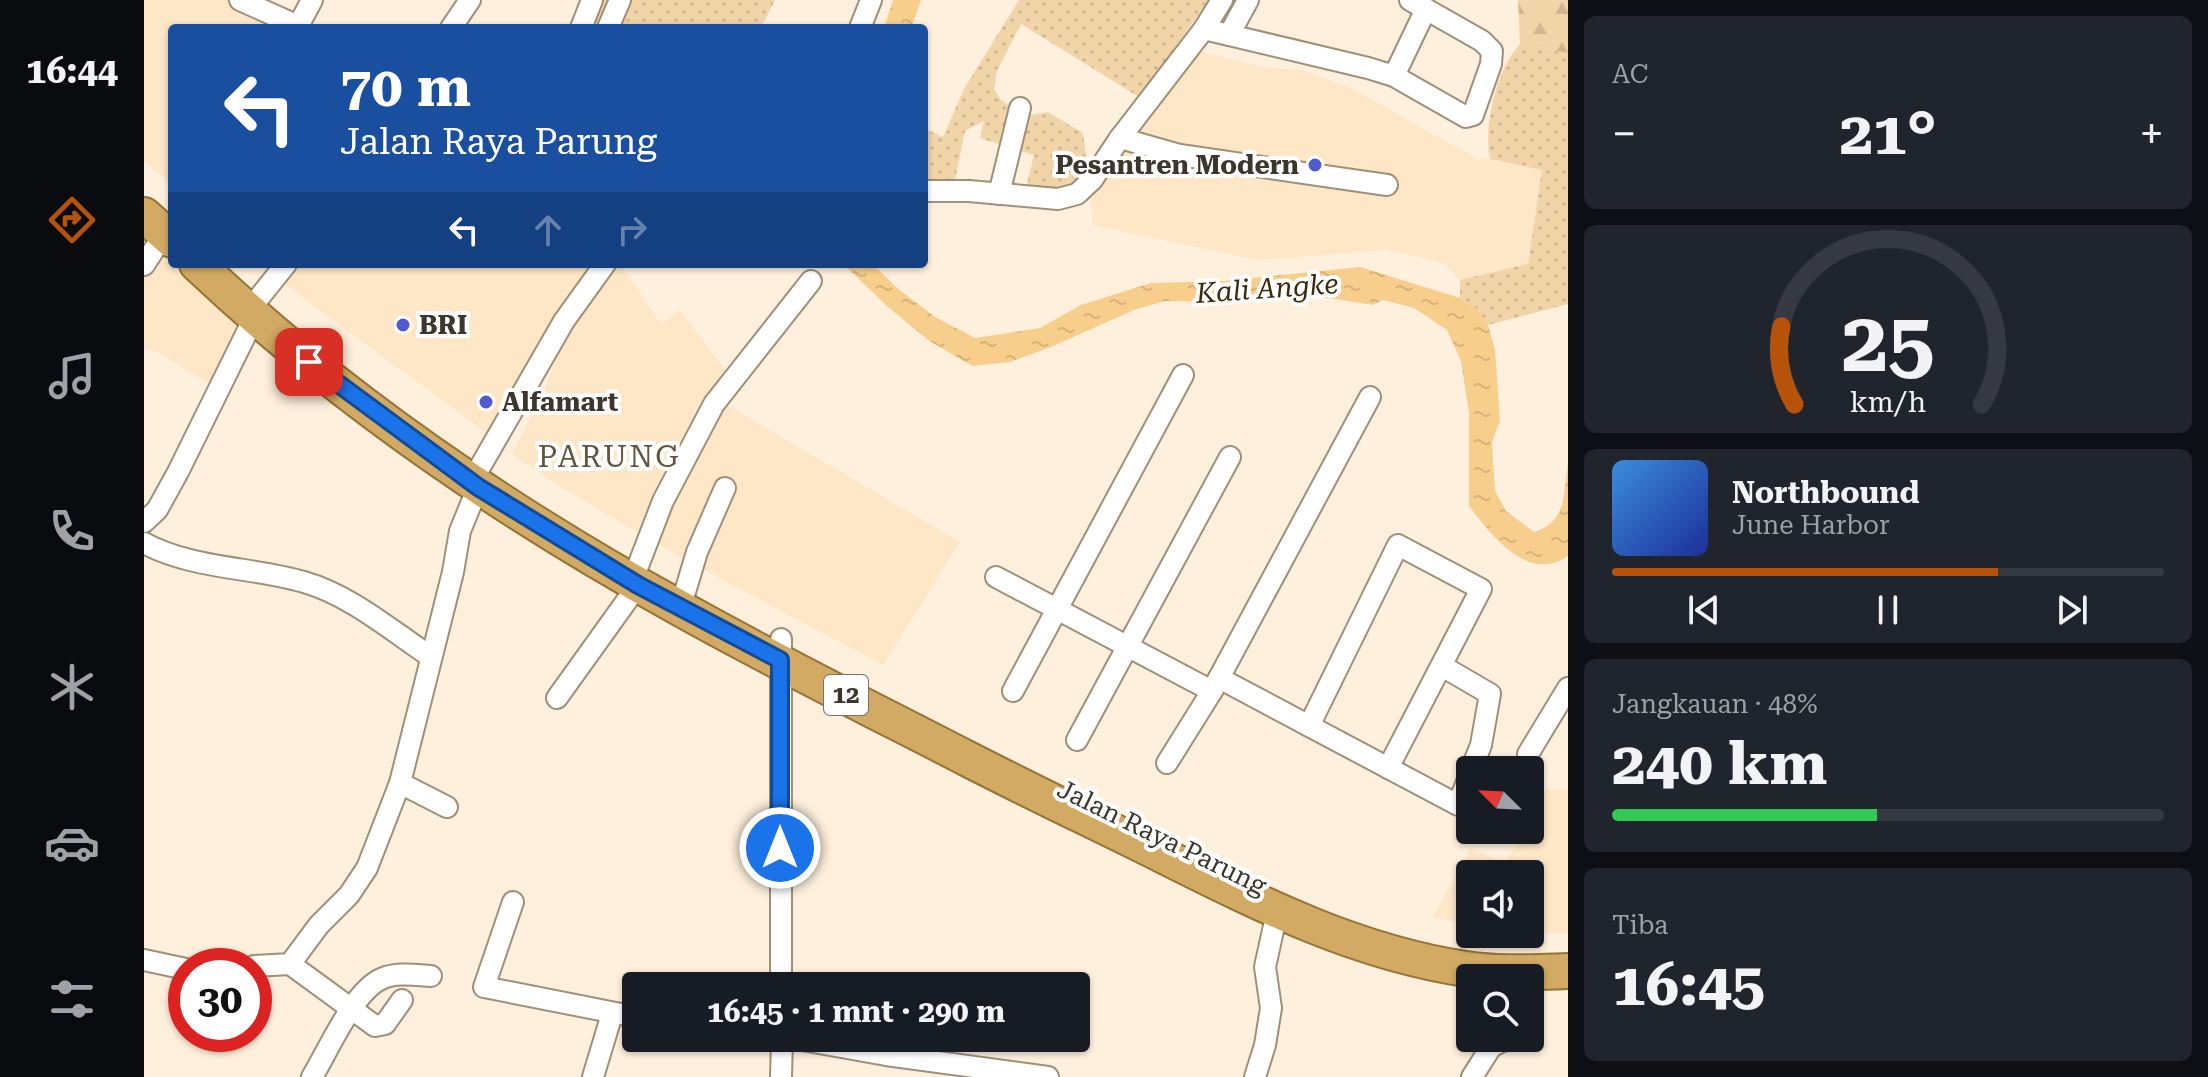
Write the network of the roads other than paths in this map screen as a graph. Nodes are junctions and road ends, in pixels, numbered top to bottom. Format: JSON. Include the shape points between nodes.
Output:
{"nodes":[{"id":1,"x":240,"y":0,"type":"edge"},
{"id":2,"x":312,"y":0,"type":"edge"},
{"id":3,"x":470,"y":0,"type":"edge"},
{"id":4,"x":592,"y":0,"type":"edge"},
{"id":5,"x":620,"y":0,"type":"edge"},
{"id":6,"x":871,"y":0,"type":"edge"},
{"id":7,"x":1222,"y":0,"type":"edge"},
{"id":8,"x":1248,"y":0,"type":"edge"},
{"id":9,"x":1418,"y":5,"type":"edge"},
{"id":10,"x":291,"y":24,"type":"edge"},
{"id":11,"x":299,"y":24,"type":"edge"},
{"id":12,"x":454,"y":24,"type":"edge"},
{"id":13,"x":583,"y":24,"type":"edge"},
{"id":14,"x":610,"y":24,"type":"edge"},
{"id":15,"x":862,"y":24,"type":"edge"},
{"id":16,"x":1204,"y":29,"type":"junction"},
{"id":17,"x":1229,"y":35,"type":"junction"},
{"id":18,"x":1394,"y":76,"type":"junction"},
{"id":19,"x":1020,"y":108,"type":"dead end"},
{"id":20,"x":1120,"y":138,"type":"junction"},
{"id":21,"x":1387,"y":185,"type":"dead end"},
{"id":22,"x":928,"y":191,"type":"edge"},
{"id":23,"x":999,"y":194,"type":"junction"},
{"id":24,"x":144,"y":196,"type":"edge"},
{"id":25,"x":163,"y":227,"type":"edge"},
{"id":26,"x":144,"y":265,"type":"edge"},
{"id":27,"x":212,"y":268,"type":"edge"},
{"id":28,"x":283,"y":268,"type":"edge"},
{"id":29,"x":602,"y":268,"type":"edge"},
{"id":30,"x":811,"y":281,"type":"dead end"},
{"id":31,"x":256,"y":308,"type":"junction"},
{"id":32,"x":1183,"y":375,"type":"dead end"},
{"id":33,"x":1370,"y":397,"type":"dead end"},
{"id":34,"x":1230,"y":457,"type":"dead end"},
{"id":35,"x":479,"y":477,"type":"junction"},
{"id":36,"x":725,"y":488,"type":"dead end"},
{"id":37,"x":144,"y":522,"type":"edge"},
{"id":38,"x":144,"y":543,"type":"edge"},
{"id":39,"x":638,"y":575,"type":"junction"},
{"id":40,"x":996,"y":577,"type":"dead end"},
{"id":41,"x":685,"y":592,"type":"junction"},
{"id":42,"x":1057,"y":609,"type":"junction"},
{"id":43,"x":1127,"y":646,"type":"junction"},
{"id":44,"x":781,"y":650,"type":"junction"},
{"id":45,"x":431,"y":657,"type":"junction"},
{"id":46,"x":1442,"y":666,"type":"junction"},
{"id":47,"x":1215,"y":684,"type":"junction"},
{"id":48,"x":1568,"y":688,"type":"edge"},
{"id":49,"x":1013,"y":691,"type":"dead end"},
{"id":50,"x":557,"y":698,"type":"dead end"},
{"id":51,"x":1309,"y":726,"type":"junction"},
{"id":52,"x":1077,"y":740,"type":"dead end"},
{"id":53,"x":1528,"y":754,"type":"dead end"},
{"id":54,"x":1477,"y":756,"type":"edge"},
{"id":55,"x":1167,"y":763,"type":"dead end"},
{"id":56,"x":1388,"y":768,"type":"junction"},
{"id":57,"x":400,"y":783,"type":"junction"},
{"id":58,"x":1456,"y":804,"type":"edge"},
{"id":59,"x":447,"y":807,"type":"dead end"},
{"id":60,"x":513,"y":902,"type":"dead end"},
{"id":61,"x":1277,"y":912,"type":"junction"},
{"id":62,"x":1320,"y":919,"type":"junction"},
{"id":63,"x":1568,"y":957,"type":"edge"},
{"id":64,"x":144,"y":960,"type":"edge"},
{"id":65,"x":290,"y":964,"type":"junction"},
{"id":66,"x":168,"y":965,"type":"edge"},
{"id":67,"x":272,"y":965,"type":"edge"},
{"id":68,"x":1456,"y":968,"type":"edge"},
{"id":69,"x":1568,"y":971,"type":"edge"},
{"id":70,"x":781,"y":972,"type":"edge"},
{"id":71,"x":1544,"y":973,"type":"edge"},
{"id":72,"x":431,"y":976,"type":"dead end"},
{"id":73,"x":402,"y":1000,"type":"dead end"},
{"id":74,"x":351,"y":1010,"type":"junction"},
{"id":75,"x":612,"y":1014,"type":"junction"},
{"id":76,"x":622,"y":1015,"type":"edge"},
{"id":77,"x":782,"y":1052,"type":"edge"},
{"id":78,"x":869,"y":1052,"type":"edge"},
{"id":79,"x":1488,"y":1052,"type":"edge"},
{"id":80,"x":312,"y":1077,"type":"edge"},
{"id":81,"x":593,"y":1077,"type":"edge"},
{"id":82,"x":781,"y":1077,"type":"edge"},
{"id":83,"x":1048,"y":1077,"type":"edge"},
{"id":84,"x":1255,"y":1077,"type":"edge"},
{"id":85,"x":1472,"y":1077,"type":"edge"}],
"edges":[{"from":1,"to":10,"type":"street"},
{"from":2,"to":11,"type":"street"},
{"from":3,"to":12,"type":"street"},
{"from":4,"to":13,"type":"street"},
{"from":5,"to":14,"type":"street"},
{"from":6,"to":15,"type":"street"},
{"from":7,"to":16,"type":"street"},
{"from":8,"to":17,"type":"street"},
{"from":9,"to":18,"type":"street"},
{"from":9,"to":18,"type":"street","via":[[1492,51],[1477,111],[1466,117]]},
{"from":16,"to":17,"type":"street"},
{"from":16,"to":20,"type":"street"},
{"from":17,"to":18,"type":"street"},
{"from":19,"to":23,"type":"street"},
{"from":20,"to":21,"type":"street","via":[[1180,155]]},
{"from":20,"to":23,"type":"street","via":[[1077,194],[1058,199]]},
{"from":22,"to":23,"type":"street"},
{"from":24,"to":25,"type":"highway"},
{"from":25,"to":26,"type":"street"},
{"from":27,"to":31,"type":"highway","name":"Jalan Raya Parung","number":"12"},
{"from":28,"to":31,"type":"street"},
{"from":29,"to":35,"type":"street","via":[[564,321]]},
{"from":30,"to":39,"type":"street","via":[[714,404],[663,501]]},
{"from":31,"to":35,"type":"highway","name":"Jalan Raya Parung","number":"12","via":[[396,428]]},
{"from":31,"to":37,"type":"street","via":[[178,472],[157,510]]},
{"from":32,"to":42,"type":"street"},
{"from":33,"to":47,"type":"street"},
{"from":34,"to":43,"type":"street"},
{"from":35,"to":39,"type":"highway","name":"Jalan Raya Parung","number":"12"},
{"from":35,"to":45,"type":"street","via":[[457,542]]},
{"from":36,"to":41,"type":"street"},
{"from":38,"to":45,"type":"street","via":[[196,560],[309,583]]},
{"from":39,"to":41,"type":"highway","name":"Jalan Raya Parung","number":"12"},
{"from":39,"to":44,"type":"highway","name":"Jalan Raya Parung","number":"12"},
{"from":39,"to":50,"type":"street"},
{"from":40,"to":42,"type":"street"},
{"from":41,"to":44,"type":"highway","name":"Jalan Raya Parung","number":"12"},
{"from":42,"to":43,"type":"street"},
{"from":42,"to":49,"type":"street"},
{"from":43,"to":47,"type":"street"},
{"from":43,"to":52,"type":"street"},
{"from":44,"to":61,"type":"highway","name":"Jalan Raya Parung","number":"12","via":[[1019,785]]},
{"from":44,"to":62,"type":"highway","name":"Jalan Raya Parung","number":"12"},
{"from":44,"to":70,"type":"street"},
{"from":45,"to":57,"type":"street"},
{"from":46,"to":51,"type":"street","via":[[1481,589],[1398,545]]},
{"from":46,"to":54,"type":"street","via":[[1490,694]]},
{"from":46,"to":56,"type":"street"},
{"from":47,"to":51,"type":"street"},
{"from":47,"to":55,"type":"street"},
{"from":48,"to":53,"type":"street"},
{"from":51,"to":56,"type":"street"},
{"from":56,"to":58,"type":"street"},
{"from":57,"to":59,"type":"street"},
{"from":57,"to":65,"type":"street","via":[[363,877]]},
{"from":60,"to":75,"type":"street","via":[[484,987]]},
{"from":61,"to":62,"type":"highway","name":"Jalan Raya Parung","number":"12"},
{"from":61,"to":84,"type":"street","via":[[1265,967],[1271,1008]]},
{"from":62,"to":63,"type":"highway","name":"Jalan Raya Parung","number":"12","via":[[1437,947],[1536,959]]},
{"from":62,"to":68,"type":"highway","name":"Jalan Raya Parung","number":"12","via":[[1351,941]]},
{"from":64,"to":66,"type":"street"},
{"from":65,"to":67,"type":"street"},
{"from":65,"to":74,"type":"street"},
{"from":69,"to":71,"type":"highway","name":"Jalan Raya Parung","number":"12"},
{"from":72,"to":74,"type":"street","via":[[379,980]]},
{"from":73,"to":74,"type":"street","via":[[380,1027]]},
{"from":74,"to":80,"type":"street"},
{"from":75,"to":76,"type":"street"},
{"from":75,"to":81,"type":"street"},
{"from":77,"to":82,"type":"street"},
{"from":78,"to":83,"type":"street"},
{"from":79,"to":85,"type":"street"}]}
